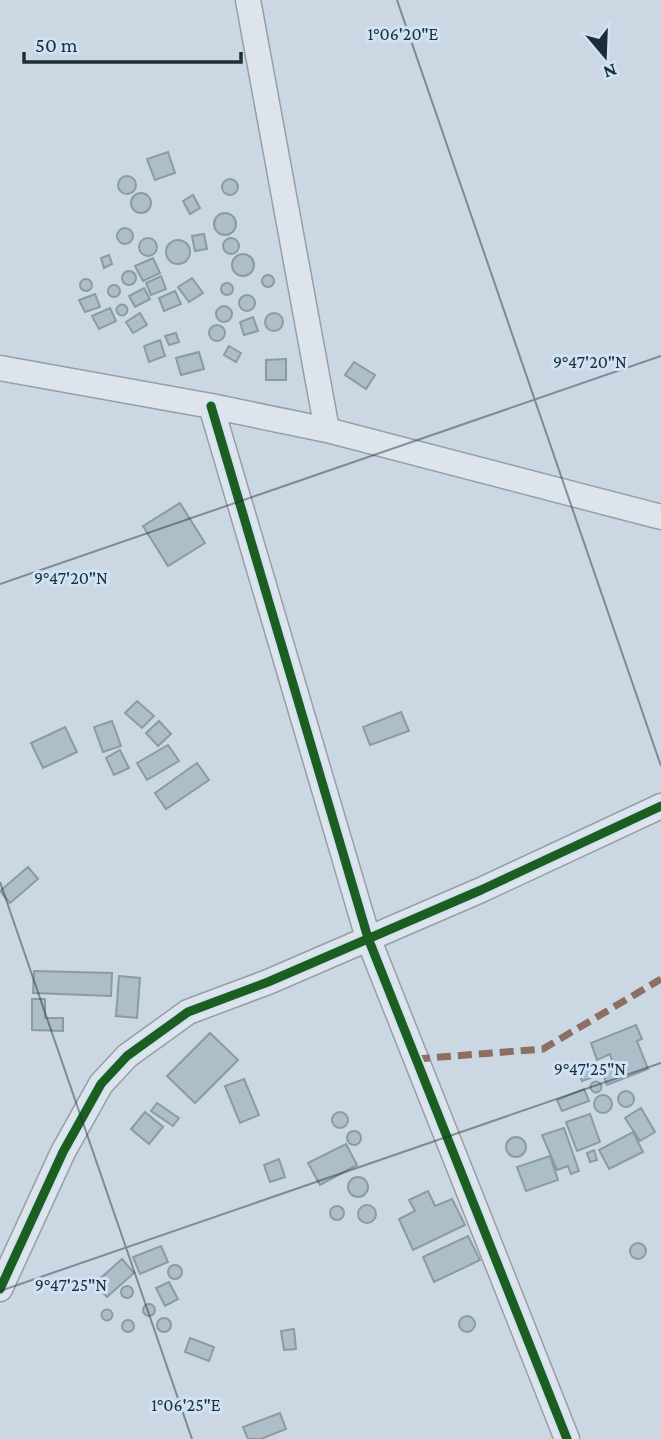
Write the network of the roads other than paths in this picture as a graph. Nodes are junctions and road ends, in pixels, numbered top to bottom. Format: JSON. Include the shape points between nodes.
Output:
{"nodes":[{"id":1,"x":248,"y":0,"type":"edge"},
{"id":2,"x":0,"y":368,"type":"edge"},
{"id":3,"x":211,"y":406,"type":"junction"},
{"id":4,"x":327,"y":430,"type":"junction"},
{"id":5,"x":661,"y":517,"type":"edge"},
{"id":6,"x":661,"y":806,"type":"edge"},
{"id":7,"x":368,"y":938,"type":"junction"},
{"id":8,"x":0,"y":1289,"type":"edge"},
{"id":9,"x":567,"y":1439,"type":"edge"}],
"edges":[{"from":1,"to":4,"type":"street"},
{"from":2,"to":3,"type":"street"},
{"from":3,"to":4,"type":"street"},
{"from":3,"to":7,"type":"street"},
{"from":4,"to":5,"type":"street"},
{"from":6,"to":7,"type":"street"},
{"from":7,"to":8,"type":"street","via":[[188,1012],[127,1056],[101,1084],[63,1152]]},
{"from":7,"to":9,"type":"street"}]}
